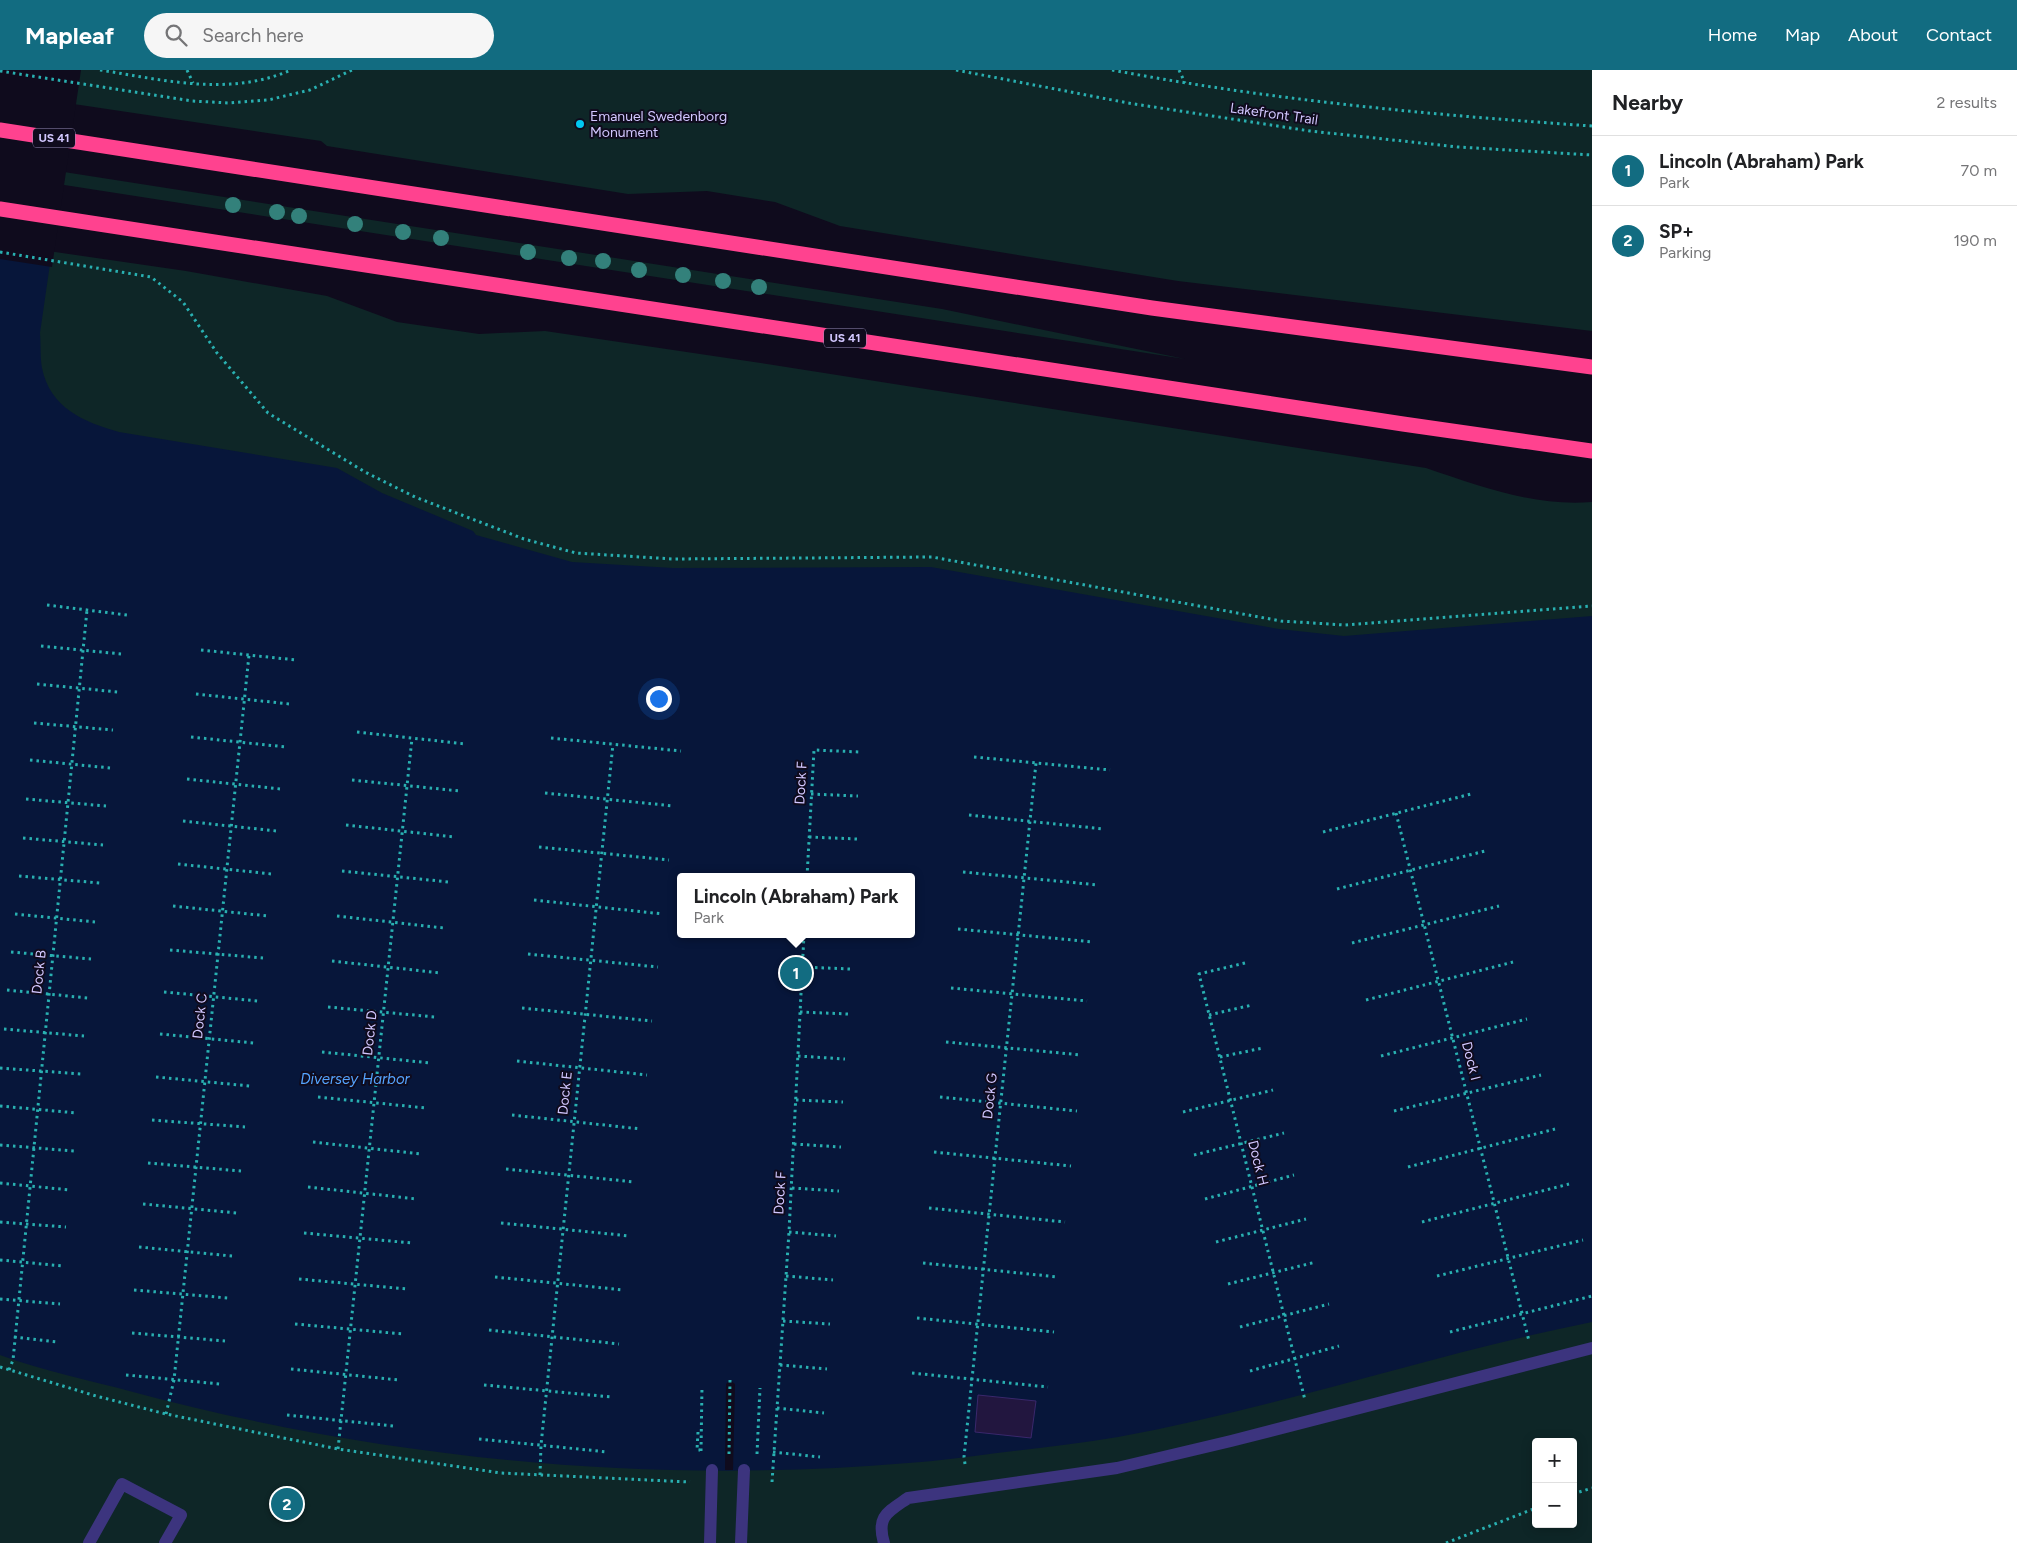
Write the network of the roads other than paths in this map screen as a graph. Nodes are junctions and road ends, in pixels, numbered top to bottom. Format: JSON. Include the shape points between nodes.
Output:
{"nodes":[{"id":1,"x":0,"y":130,"type":"edge"},
{"id":2,"x":0,"y":209,"type":"edge"},
{"id":3,"x":1592,"y":367,"type":"edge"},
{"id":4,"x":1592,"y":450,"type":"edge"},
{"id":5,"x":1592,"y":1348,"type":"edge"},
{"id":6,"x":712,"y":1470,"type":"dead end"},
{"id":7,"x":744,"y":1470,"type":"dead end"},
{"id":8,"x":88,"y":1543,"type":"edge"},
{"id":9,"x":166,"y":1543,"type":"edge"},
{"id":10,"x":710,"y":1543,"type":"edge"},
{"id":11,"x":741,"y":1543,"type":"edge"},
{"id":12,"x":884,"y":1543,"type":"edge"}],
"edges":[{"from":1,"to":3,"type":"highway","number":"US 41","via":[[1152,308]]},
{"from":2,"to":4,"type":"highway","number":"US 41","via":[[1403,424]]},
{"from":5,"to":12,"type":"lane","via":[[1117,1468],[908,1498],[884,1515],[880,1529]]},
{"from":6,"to":10,"type":"lane"},
{"from":7,"to":11,"type":"lane"},
{"from":8,"to":9,"type":"lane","via":[[122,1484],[181,1515]]}]}
